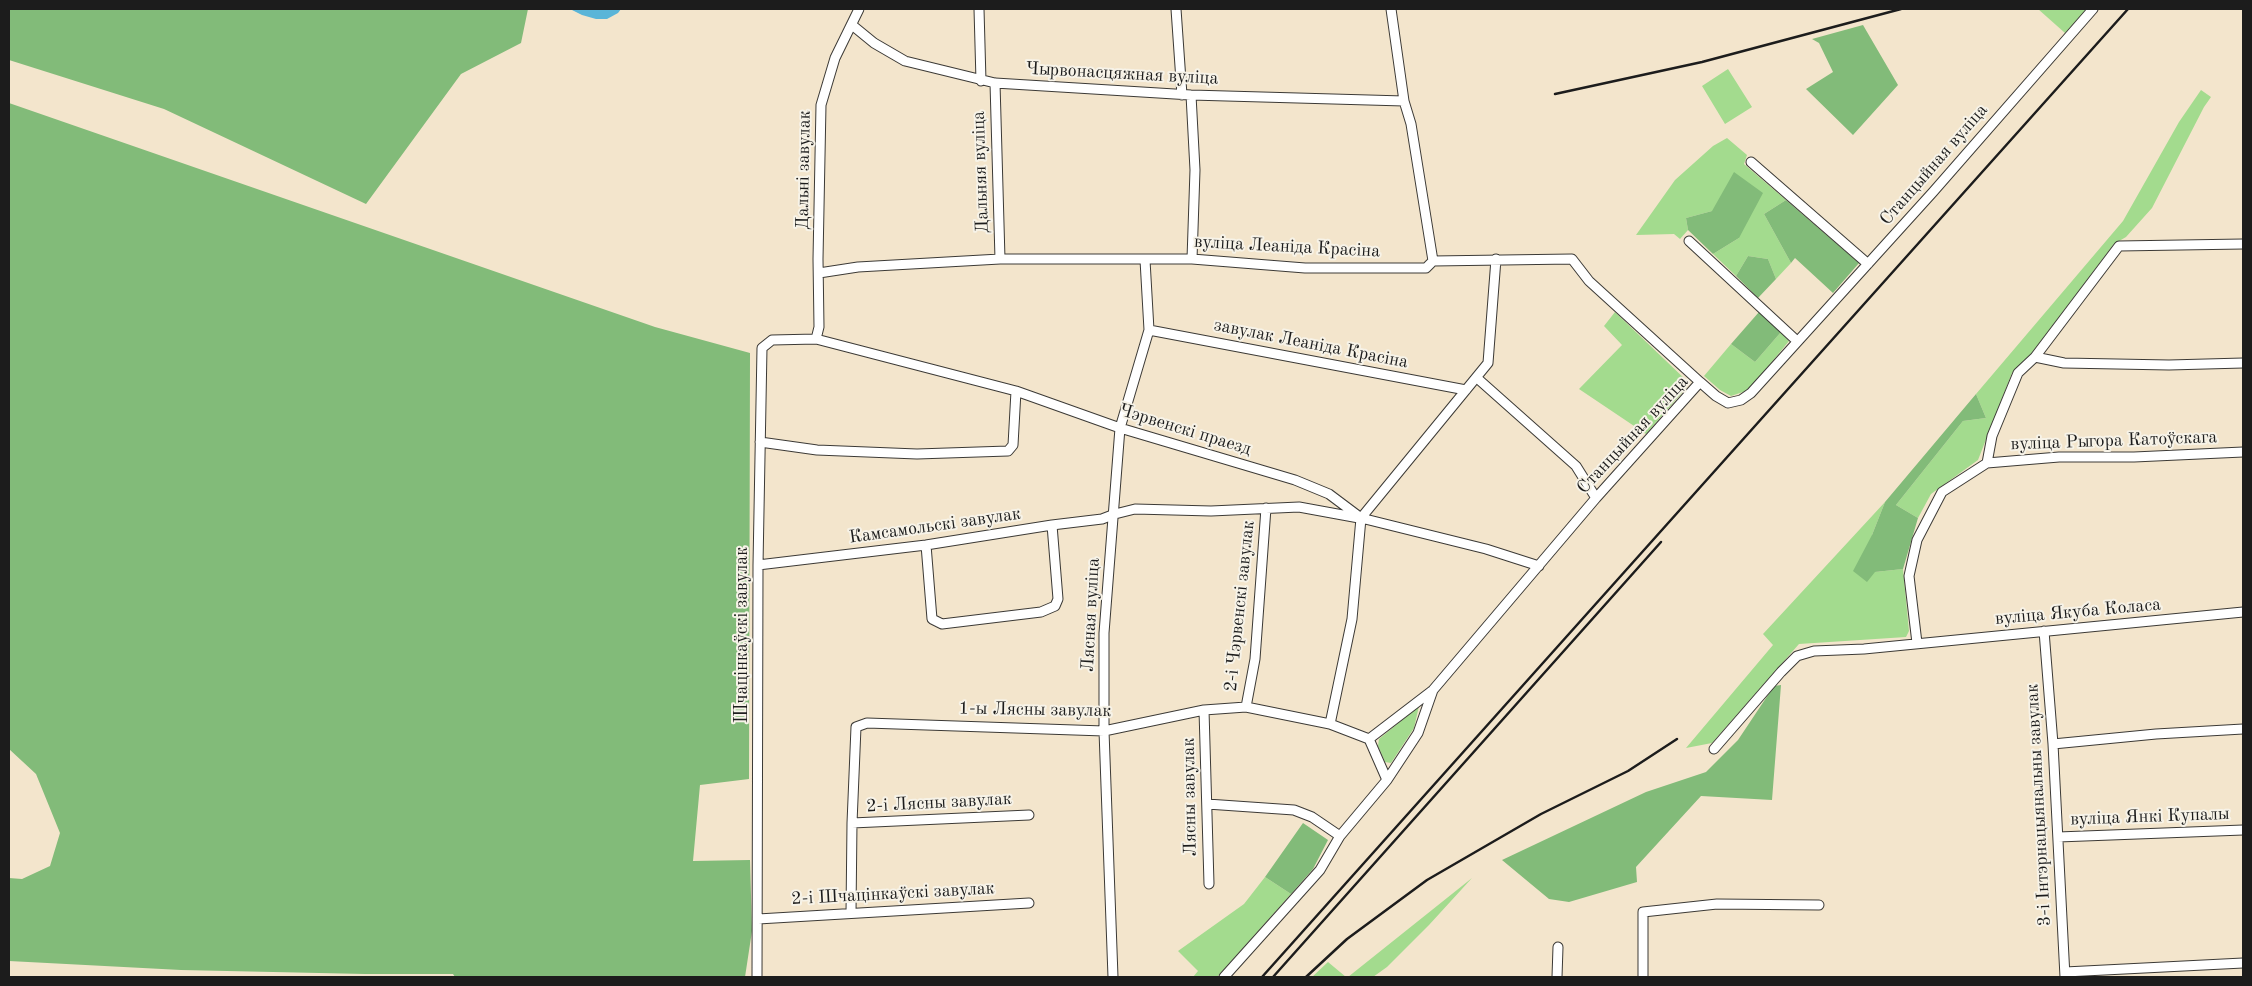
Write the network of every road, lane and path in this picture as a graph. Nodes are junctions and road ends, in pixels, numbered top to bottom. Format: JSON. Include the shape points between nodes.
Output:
{"nodes":[{"id":1,"x":860,"y":9,"type":"edge"},
{"id":2,"x":979,"y":9,"type":"edge"},
{"id":3,"x":1176,"y":9,"type":"edge"},
{"id":4,"x":1390,"y":9,"type":"edge"},
{"id":5,"x":2093,"y":9,"type":"edge"},
{"id":6,"x":852,"y":25,"type":"junction"},
{"id":7,"x":981,"y":80,"type":"junction"},
{"id":8,"x":995,"y":83,"type":"junction"},
{"id":9,"x":1187,"y":95,"type":"junction"},
{"id":10,"x":1404,"y":101,"type":"junction"},
{"id":11,"x":1751,"y":162,"type":"dead end"},
{"id":12,"x":1689,"y":241,"type":"dead end"},
{"id":13,"x":2243,"y":244,"type":"edge"},
{"id":14,"x":1192,"y":259,"type":"junction"},
{"id":15,"x":1496,"y":259,"type":"junction"},
{"id":16,"x":1000,"y":260,"type":"junction"},
{"id":17,"x":1145,"y":260,"type":"junction"},
{"id":18,"x":1433,"y":261,"type":"junction"},
{"id":19,"x":1868,"y":264,"type":"junction"},
{"id":20,"x":819,"y":273,"type":"junction"},
{"id":21,"x":1150,"y":330,"type":"junction"},
{"id":22,"x":816,"y":340,"type":"junction"},
{"id":23,"x":1797,"y":341,"type":"junction"},
{"id":24,"x":2035,"y":357,"type":"junction"},
{"id":25,"x":2243,"y":363,"type":"edge"},
{"id":26,"x":1477,"y":378,"type":"junction"},
{"id":27,"x":1700,"y":382,"type":"junction"},
{"id":28,"x":1466,"y":390,"type":"junction"},
{"id":29,"x":1016,"y":391,"type":"junction"},
{"id":30,"x":1120,"y":428,"type":"junction"},
{"id":31,"x":760,"y":442,"type":"junction"},
{"id":32,"x":2243,"y":452,"type":"edge"},
{"id":33,"x":1987,"y":463,"type":"junction"},
{"id":34,"x":1596,"y":498,"type":"junction"},
{"id":35,"x":1266,"y":508,"type":"junction"},
{"id":36,"x":1115,"y":514,"type":"junction"},
{"id":37,"x":1362,"y":518,"type":"junction"},
{"id":38,"x":1052,"y":525,"type":"junction"},
{"id":39,"x":926,"y":546,"type":"junction"},
{"id":40,"x":758,"y":565,"type":"junction"},
{"id":41,"x":1539,"y":566,"type":"junction"},
{"id":42,"x":2243,"y":612,"type":"edge"},
{"id":43,"x":2044,"y":631,"type":"junction"},
{"id":44,"x":1917,"y":643,"type":"junction"},
{"id":45,"x":1433,"y":690,"type":"junction"},
{"id":46,"x":1246,"y":707,"type":"junction"},
{"id":47,"x":1204,"y":710,"type":"junction"},
{"id":48,"x":1330,"y":724,"type":"junction"},
{"id":49,"x":2243,"y":729,"type":"edge"},
{"id":50,"x":1104,"y":731,"type":"junction"},
{"id":51,"x":1369,"y":739,"type":"junction"},
{"id":52,"x":2053,"y":744,"type":"junction"},
{"id":53,"x":1714,"y":749,"type":"dead end"},
{"id":54,"x":1387,"y":780,"type":"junction"},
{"id":55,"x":1207,"y":804,"type":"junction"},
{"id":56,"x":1028,"y":815,"type":"dead end"},
{"id":57,"x":852,"y":823,"type":"junction"},
{"id":58,"x":2243,"y":830,"type":"edge"},
{"id":59,"x":1340,"y":836,"type":"junction"},
{"id":60,"x":2058,"y":836,"type":"junction"},
{"id":61,"x":1209,"y":884,"type":"dead end"},
{"id":62,"x":1030,"y":903,"type":"dead end"},
{"id":63,"x":1819,"y":905,"type":"dead end"},
{"id":64,"x":851,"y":913,"type":"junction"},
{"id":65,"x":758,"y":919,"type":"junction"},
{"id":66,"x":1558,"y":947,"type":"dead end"},
{"id":67,"x":2243,"y":963,"type":"edge"},
{"id":68,"x":2065,"y":974,"type":"edge"},
{"id":69,"x":757,"y":977,"type":"edge"},
{"id":70,"x":1114,"y":977,"type":"edge"},
{"id":71,"x":1224,"y":977,"type":"edge"},
{"id":72,"x":1557,"y":977,"type":"edge"},
{"id":73,"x":1643,"y":977,"type":"edge"}],
"edges":[{"from":1,"to":6,"type":"street","name":"Дальні завулак"},
{"from":2,"to":7,"type":"street"},
{"from":3,"to":9,"type":"street"},
{"from":4,"to":10,"type":"street"},
{"from":5,"to":19,"type":"street","name":"Станцыйная вуліца"},
{"from":6,"to":7,"type":"street","name":"Чырвонасцяжная вуліца","via":[[874,43],[905,61]]},
{"from":6,"to":20,"type":"street","name":"Дальні завулак","via":[[835,58],[821,105]]},
{"from":7,"to":8,"type":"street","name":"Чырвонасцяжная вуліца"},
{"from":8,"to":9,"type":"street","name":"Чырвонасцяжная вуліца"},
{"from":8,"to":16,"type":"street","name":"Дальняя вуліца"},
{"from":9,"to":10,"type":"street","name":"Чырвонасцяжная вуліца"},
{"from":9,"to":14,"type":"street","via":[[1195,170]]},
{"from":10,"to":18,"type":"street","via":[[1411,124]]},
{"from":11,"to":19,"type":"street"},
{"from":12,"to":23,"type":"street"},
{"from":13,"to":24,"type":"street","via":[[2119,246]]},
{"from":14,"to":17,"type":"street","name":"вуліца Леаніда Красіна"},
{"from":14,"to":18,"type":"street","name":"вуліца Леаніда Красіна","via":[[1305,268],[1426,268]]},
{"from":15,"to":18,"type":"street","name":"вуліца Леаніда Красіна"},
{"from":15,"to":26,"type":"street","via":[[1488,363]]},
{"from":15,"to":27,"type":"street","name":"вуліца Леаніда Красіна","via":[[1572,259],[1589,281]]},
{"from":16,"to":17,"type":"street","name":"вуліца Леаніда Красіна"},
{"from":16,"to":20,"type":"street","name":"вуліца Леаніда Красіна","via":[[858,267]]},
{"from":17,"to":21,"type":"street","name":"Лясная вуліца"},
{"from":19,"to":23,"type":"street","name":"Станцыйная вуліца"},
{"from":20,"to":22,"type":"street","name":"Дальні завулак"},
{"from":21,"to":28,"type":"street","name":"завулак Леаніда Красіна"},
{"from":21,"to":30,"type":"street","name":"Лясная вуліца"},
{"from":22,"to":29,"type":"street","name":"Чэрвенскі праезд"},
{"from":22,"to":31,"type":"street","name":"Шчацінкаўскі завулак","via":[[772,340],[762,348]]},
{"from":23,"to":27,"type":"street","name":"Станцыйная вуліца","via":[[1741,400],[1728,402]]},
{"from":24,"to":25,"type":"street","via":[[2064,363]]},
{"from":24,"to":33,"type":"street","via":[[2018,373],[1992,436]]},
{"from":26,"to":28,"type":"street"},
{"from":26,"to":34,"type":"street","via":[[1576,466]]},
{"from":27,"to":34,"type":"street","name":"Станцыйная вуліца"},
{"from":28,"to":37,"type":"street"},
{"from":29,"to":30,"type":"street","name":"Чэрвенскі праезд"},
{"from":29,"to":31,"type":"street","via":[[1013,444],[1008,452],[817,450]]},
{"from":30,"to":36,"type":"street","name":"Лясная вуліца"},
{"from":30,"to":37,"type":"street","name":"Чэрвенскі праезд","via":[[1296,480],[1329,494]]},
{"from":31,"to":40,"type":"street","name":"Шчацінкаўскі завулак"},
{"from":32,"to":33,"type":"street","name":"вуліца Рыгора Катоўскага","via":[[2059,457]]},
{"from":33,"to":44,"type":"street","via":[[1942,492],[1917,540],[1909,576]]},
{"from":34,"to":41,"type":"street","name":"Станцыйная вуліца"},
{"from":35,"to":36,"type":"street","name":"Камсамольскі завулак","via":[[1211,511],[1136,509]]},
{"from":35,"to":37,"type":"street","name":"Камсамольскі завулак","via":[[1299,507]]},
{"from":35,"to":46,"type":"street","name":"2-і Чэрвенскі завулак","via":[[1255,659]]},
{"from":36,"to":38,"type":"street","name":"Камсамольскі завулак","via":[[1102,519]]},
{"from":36,"to":50,"type":"street","name":"Лясная вуліца","via":[[1104,633]]},
{"from":37,"to":41,"type":"street","name":"Чэрвенскі праезд","via":[[1486,549]]},
{"from":37,"to":48,"type":"street","via":[[1352,619]]},
{"from":38,"to":39,"type":"street","name":"Камсамольскі завулак"},
{"from":38,"to":39,"type":"street","via":[[1058,599],[1055,606],[1041,612],[942,624],[932,619]]},
{"from":39,"to":40,"type":"street","name":"Камсамольскі завулак"},
{"from":40,"to":65,"type":"street","name":"Шчацінкаўскі завулак"},
{"from":41,"to":45,"type":"street","name":"Станцыйная вуліца"},
{"from":42,"to":43,"type":"street","name":"вуліца Якуба Коласа"},
{"from":43,"to":44,"type":"street","name":"вуліца Якуба Коласа"},
{"from":43,"to":52,"type":"street","name":"3-і Інтэрнацыянальны завулак"},
{"from":44,"to":53,"type":"street","name":"вуліца Якуба Коласа","via":[[1814,651],[1797,656]]},
{"from":45,"to":51,"type":"street","name":"Станцыйная вуліца"},
{"from":45,"to":54,"type":"street","via":[[1418,733]]},
{"from":46,"to":47,"type":"street","name":"1-ы Лясны завулак"},
{"from":46,"to":48,"type":"street","name":"1-ы Лясны завулак"},
{"from":47,"to":50,"type":"street","name":"1-ы Лясны завулак"},
{"from":47,"to":55,"type":"street","name":"Лясны завулак"},
{"from":48,"to":51,"type":"street"},
{"from":49,"to":52,"type":"street"},
{"from":50,"to":57,"type":"street","name":"1-ы Лясны завулак","via":[[880,723],[856,727]]},
{"from":50,"to":70,"type":"street","name":"Лясная вуліца"},
{"from":51,"to":54,"type":"street"},
{"from":52,"to":60,"type":"street","name":"3-і Інтэрнацыянальны завулак"},
{"from":54,"to":59,"type":"street"},
{"from":55,"to":59,"type":"street","via":[[1294,810]]},
{"from":55,"to":61,"type":"street","name":"Лясны завулак"},
{"from":56,"to":57,"type":"street","name":"2-і Лясны завулак"},
{"from":57,"to":64,"type":"street"},
{"from":58,"to":60,"type":"street","name":"вуліца Янкі Купалы"},
{"from":59,"to":71,"type":"street","via":[[1320,870]]},
{"from":60,"to":68,"type":"street","name":"3-і Інтэрнацыянальны завулак"},
{"from":62,"to":64,"type":"street","name":"2-і Шчацінкаўскі завулак"},
{"from":63,"to":73,"type":"street","via":[[1717,904],[1643,912]]},
{"from":64,"to":65,"type":"street","name":"2-і Шчацінкаўскі завулак"},
{"from":65,"to":69,"type":"street","name":"Шчацінкаўскі завулак"},
{"from":66,"to":72,"type":"street"},
{"from":67,"to":68,"type":"street"}]}
